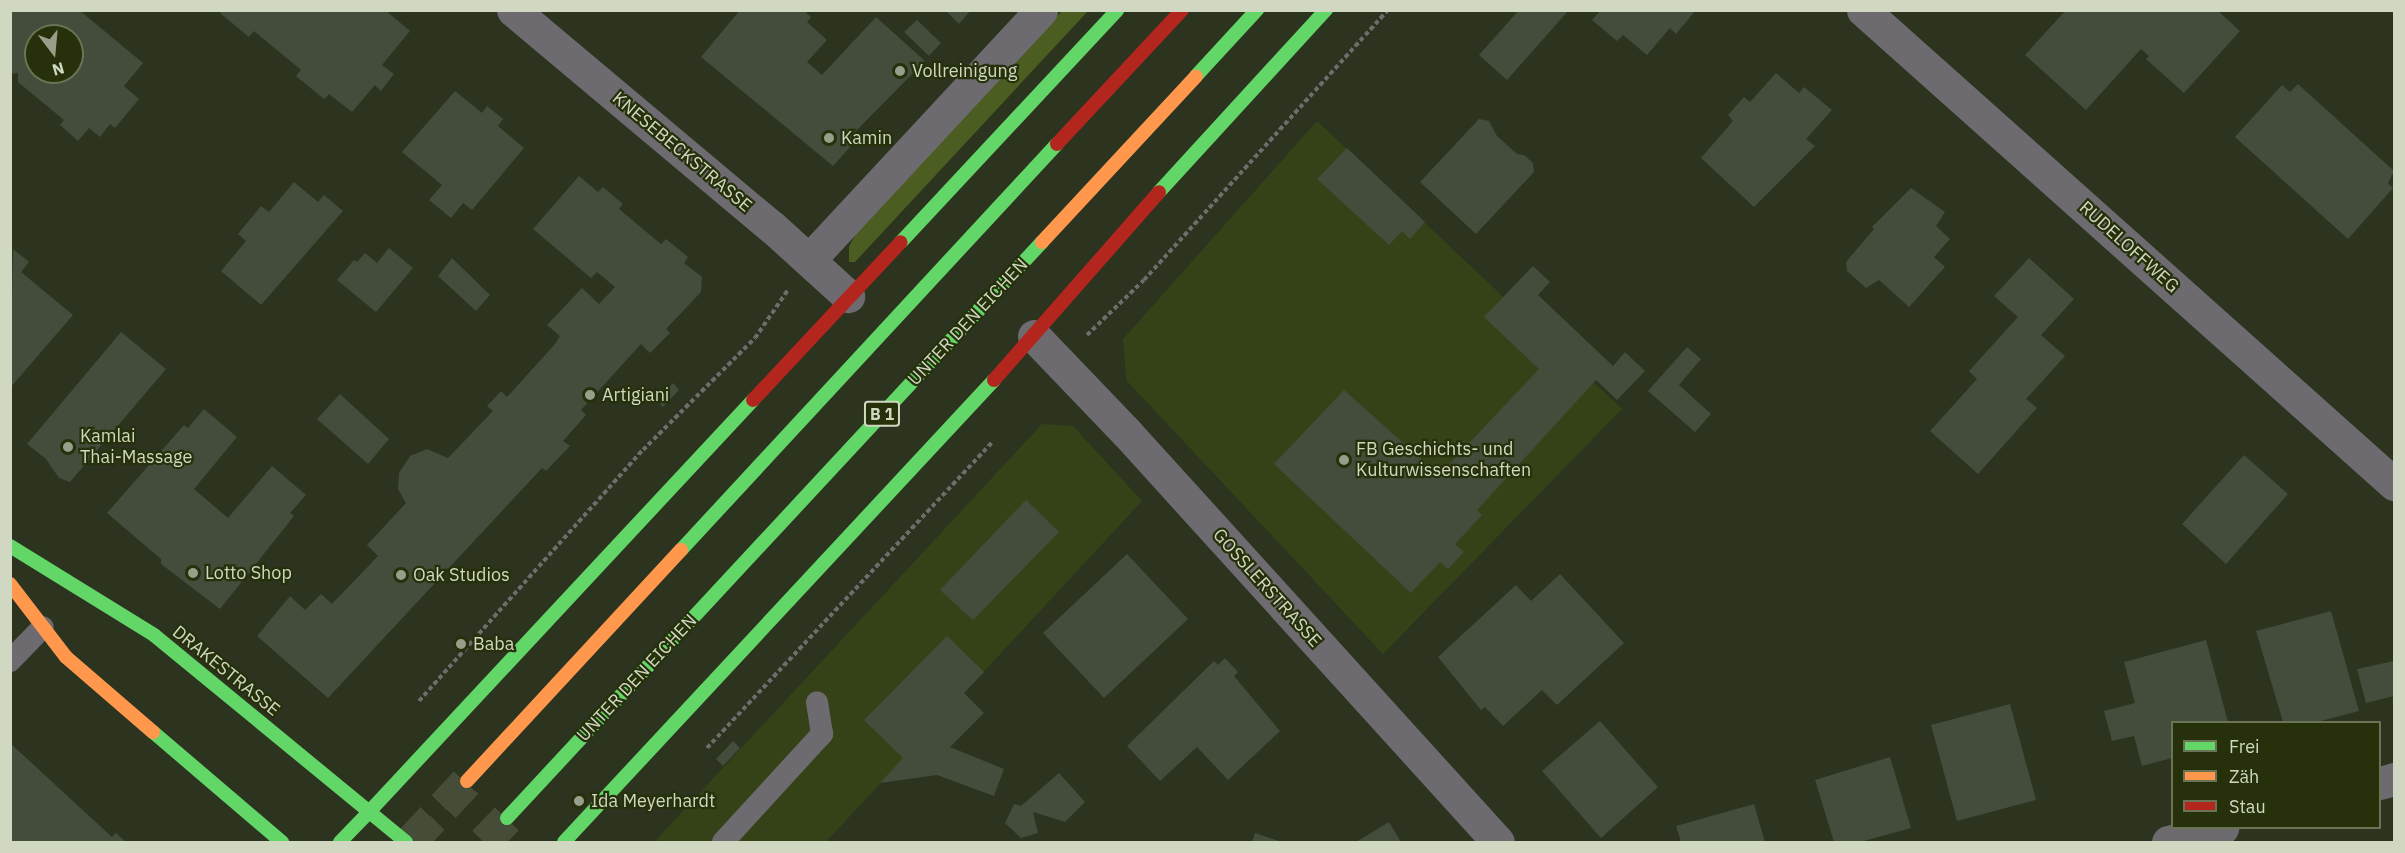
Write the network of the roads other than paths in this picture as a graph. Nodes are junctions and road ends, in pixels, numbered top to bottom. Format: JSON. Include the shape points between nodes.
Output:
{"nodes":[{"id":1,"x":513,"y":10,"type":"edge"},
{"id":2,"x":1041,"y":10,"type":"edge"},
{"id":3,"x":1117,"y":10,"type":"edge"},
{"id":4,"x":1182,"y":10,"type":"edge"},
{"id":5,"x":1257,"y":10,"type":"edge"},
{"id":6,"x":1326,"y":10,"type":"edge"},
{"id":7,"x":1863,"y":10,"type":"edge"},
{"id":8,"x":808,"y":260,"type":"junction"},
{"id":9,"x":848,"y":296,"type":"junction"},
{"id":10,"x":1034,"y":336,"type":"junction"},
{"id":11,"x":2394,"y":484,"type":"edge"},
{"id":12,"x":10,"y":546,"type":"edge"},
{"id":13,"x":10,"y":584,"type":"edge"},
{"id":14,"x":43,"y":627,"type":"junction"},
{"id":15,"x":10,"y":661,"type":"edge"},
{"id":16,"x":817,"y":702,"type":"dead end"},
{"id":17,"x":467,"y":781,"type":"tunnel mouth"},
{"id":18,"x":369,"y":812,"type":"junction"},
{"id":19,"x":507,"y":818,"type":"tunnel mouth"},
{"id":20,"x":2218,"y":829,"type":"edge"},
{"id":21,"x":282,"y":843,"type":"edge"},
{"id":22,"x":340,"y":843,"type":"edge"},
{"id":23,"x":406,"y":843,"type":"edge"},
{"id":24,"x":564,"y":843,"type":"edge"},
{"id":25,"x":723,"y":843,"type":"edge"},
{"id":26,"x":1498,"y":843,"type":"edge"},
{"id":27,"x":2168,"y":843,"type":"edge"}],
"edges":[{"from":1,"to":8,"type":"street","name":"KNESEBECKSTRASSE"},
{"from":2,"to":8,"type":"street"},
{"from":3,"to":9,"type":"main road"},
{"from":4,"to":17,"type":"main road"},
{"from":5,"to":19,"type":"main road","name":"UNTER DEN EICHEN","number":"B 1"},
{"from":6,"to":10,"type":"main road","via":[[1074,285]]},
{"from":7,"to":11,"type":"street","name":"RUDELOFFWEG"},
{"from":8,"to":9,"type":"street","name":"KNESEBECKSTRASSE"},
{"from":9,"to":18,"type":"main road"},
{"from":10,"to":24,"type":"main road"},
{"from":10,"to":26,"type":"street","name":"GOSSLERSTRASSE","via":[[1127,433]]},
{"from":12,"to":18,"type":"main road","name":"DRAKESTRASSE","via":[[74,582],[154,635]]},
{"from":13,"to":14,"type":"main road"},
{"from":14,"to":15,"type":"lane"},
{"from":14,"to":21,"type":"main road","via":[[66,657]]},
{"from":16,"to":25,"type":"lane","via":[[822,734]]},
{"from":18,"to":22,"type":"main road"},
{"from":18,"to":23,"type":"main road","name":"DRAKESTRASSE"},
{"from":20,"to":27,"type":"street"}]}
